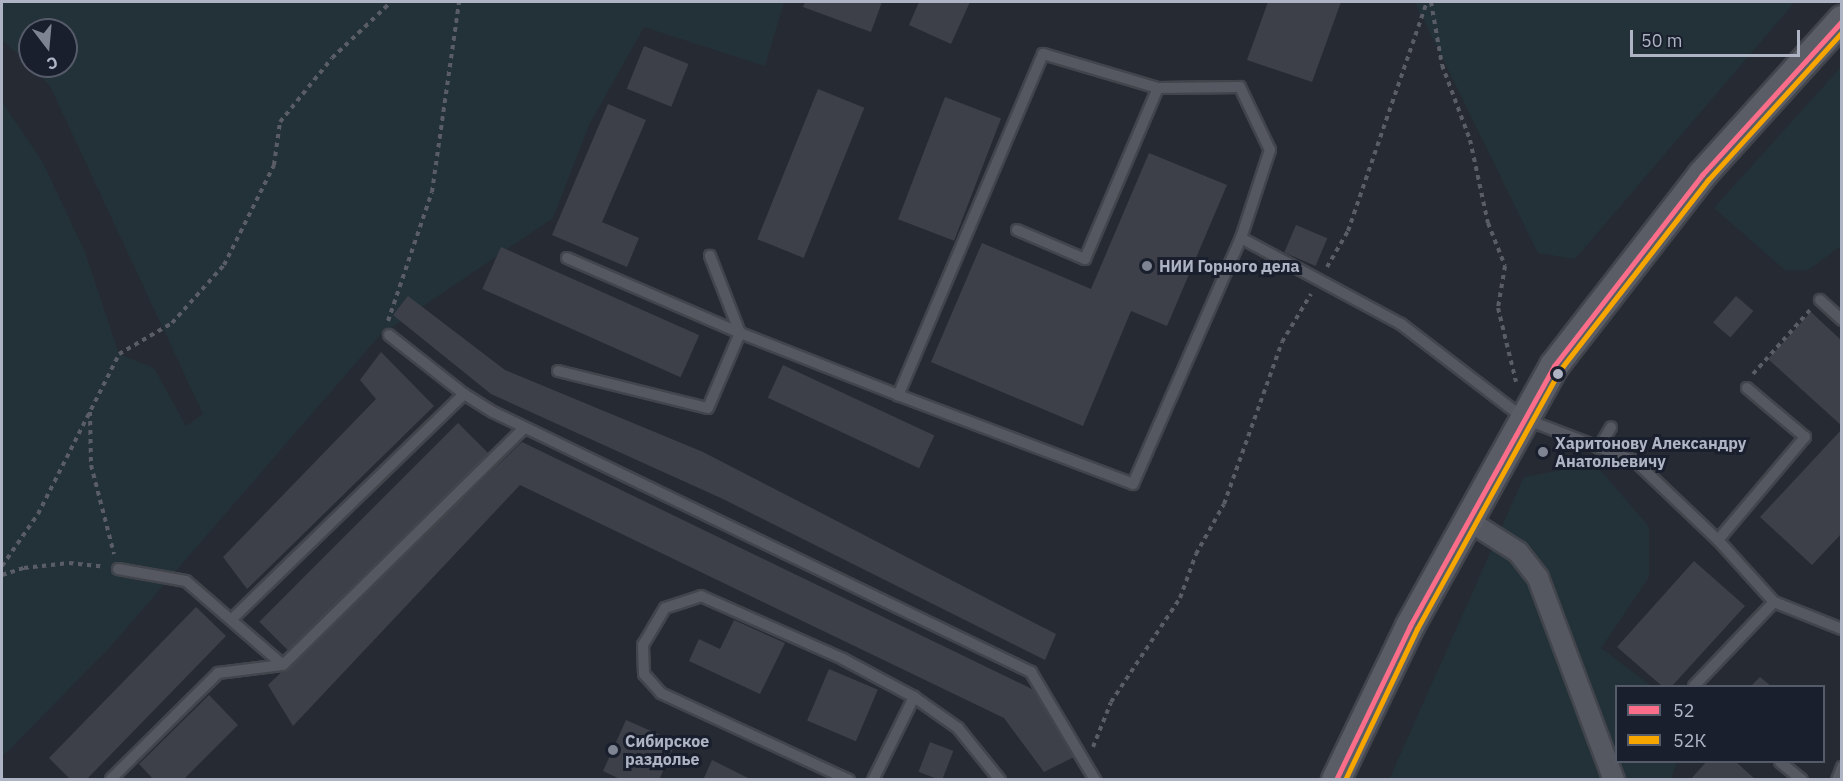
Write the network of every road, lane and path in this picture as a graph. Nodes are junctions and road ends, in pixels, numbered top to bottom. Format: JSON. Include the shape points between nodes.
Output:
{"nodes":[{"id":1,"x":391,"y":2,"type":"edge"},
{"id":2,"x":459,"y":2,"type":"edge"},
{"id":3,"x":1429,"y":2,"type":"edge"},
{"id":4,"x":1842,"y":20,"type":"edge"},
{"id":5,"x":1158,"y":88,"type":"junction"},
{"id":6,"x":1017,"y":230,"type":"dead end"},
{"id":7,"x":1241,"y":238,"type":"junction"},
{"id":8,"x":710,"y":256,"type":"dead end"},
{"id":9,"x":567,"y":258,"type":"dead end"},
{"id":10,"x":1320,"y":279,"type":"junction"},
{"id":11,"x":1820,"y":300,"type":"joint"},
{"id":12,"x":1842,"y":320,"type":"edge"},
{"id":13,"x":740,"y":333,"type":"junction"},
{"id":14,"x":389,"y":335,"type":"joint"},
{"id":15,"x":558,"y":371,"type":"dead end"},
{"id":16,"x":1747,"y":388,"type":"joint"},
{"id":17,"x":464,"y":394,"type":"junction"},
{"id":18,"x":898,"y":395,"type":"junction"},
{"id":19,"x":90,"y":411,"type":"junction"},
{"id":20,"x":1525,"y":419,"type":"junction"},
{"id":21,"x":525,"y":427,"type":"junction"},
{"id":22,"x":1611,"y":427,"type":"dead end"},
{"id":23,"x":1599,"y":447,"type":"junction"},
{"id":24,"x":1469,"y":521,"type":"junction"},
{"id":25,"x":1718,"y":540,"type":"junction"},
{"id":26,"x":2,"y":566,"type":"edge"},
{"id":27,"x":118,"y":569,"type":"junction"},
{"id":28,"x":2,"y":575,"type":"edge"},
{"id":29,"x":1774,"y":602,"type":"junction"},
{"id":30,"x":233,"y":618,"type":"junction"},
{"id":31,"x":1842,"y":629,"type":"edge"},
{"id":32,"x":283,"y":665,"type":"junction"},
{"id":33,"x":1696,"y":685,"type":"edge"},
{"id":34,"x":914,"y":697,"type":"junction"},
{"id":35,"x":1781,"y":763,"type":"edge"},
{"id":36,"x":1086,"y":765,"type":"junction"},
{"id":37,"x":1842,"y":767,"type":"edge"},
{"id":38,"x":111,"y":778,"type":"edge"},
{"id":39,"x":849,"y":780,"type":"edge"},
{"id":40,"x":873,"y":780,"type":"edge"},
{"id":41,"x":1000,"y":780,"type":"edge"},
{"id":42,"x":1095,"y":780,"type":"edge"},
{"id":43,"x":1336,"y":780,"type":"edge"},
{"id":44,"x":1614,"y":780,"type":"edge"},
{"id":45,"x":1802,"y":780,"type":"edge"},
{"id":46,"x":1837,"y":780,"type":"edge"}],
"edges":[{"from":1,"to":19,"type":"path","via":[[332,58],[280,122],[274,165],[224,265],[172,323],[119,354]]},
{"from":2,"to":14,"type":"path","via":[[432,192],[388,320]]},
{"from":3,"to":10,"type":"path","via":[[1348,231]]},
{"from":3,"to":20,"type":"path","via":[[1442,65],[1470,140],[1488,223],[1505,266],[1498,308]]},
{"from":4,"to":20,"type":"street","via":[[1702,175],[1554,366]]},
{"from":5,"to":6,"type":"lane","via":[[1085,259]]},
{"from":5,"to":7,"type":"lane","via":[[1240,87],[1270,150]]},
{"from":5,"to":18,"type":"lane","via":[[1043,54]]},
{"from":7,"to":10,"type":"lane"},
{"from":7,"to":18,"type":"lane","via":[[1133,484]]},
{"from":8,"to":13,"type":"lane"},
{"from":9,"to":13,"type":"lane"},
{"from":10,"to":20,"type":"lane","via":[[1401,324]]},
{"from":10,"to":36,"type":"path","via":[[1282,342],[1224,504],[1196,554],[1180,598],[1111,702]]},
{"from":11,"to":12,"type":"lane"},
{"from":11,"to":16,"type":"path","via":[[1755,369]]},
{"from":13,"to":15,"type":"lane","via":[[708,408]]},
{"from":13,"to":18,"type":"lane"},
{"from":14,"to":17,"type":"lane"},
{"from":16,"to":25,"type":"lane","via":[[1805,437]]},
{"from":17,"to":21,"type":"lane"},
{"from":17,"to":30,"type":"lane"},
{"from":19,"to":26,"type":"path","via":[[38,513]]},
{"from":19,"to":27,"type":"path","via":[[91,465]]},
{"from":20,"to":23,"type":"lane"},
{"from":20,"to":24,"type":"street"},
{"from":21,"to":32,"type":"lane"},
{"from":21,"to":36,"type":"lane","via":[[1031,672]]},
{"from":22,"to":23,"type":"lane"},
{"from":23,"to":25,"type":"lane","via":[[1635,461]]},
{"from":24,"to":43,"type":"street","via":[[1410,626]]},
{"from":24,"to":44,"type":"street","via":[[1518,552],[1538,578]]},
{"from":25,"to":29,"type":"lane"},
{"from":27,"to":28,"type":"path","via":[[69,563],[24,568]]},
{"from":27,"to":30,"type":"lane","via":[[186,581]]},
{"from":29,"to":31,"type":"lane"},
{"from":29,"to":33,"type":"lane"},
{"from":30,"to":32,"type":"lane"},
{"from":32,"to":38,"type":"lane","via":[[218,673]]},
{"from":34,"to":39,"type":"lane","via":[[728,604],[701,596],[664,608],[643,645],[644,674],[661,693]]},
{"from":34,"to":40,"type":"lane"},
{"from":34,"to":41,"type":"lane","via":[[958,728]]},
{"from":35,"to":45,"type":"lane"},
{"from":36,"to":42,"type":"lane"},
{"from":37,"to":46,"type":"lane"}]}
